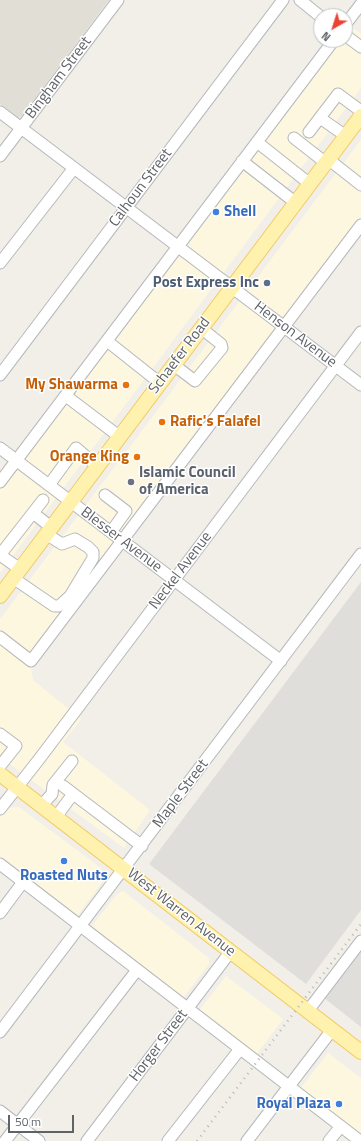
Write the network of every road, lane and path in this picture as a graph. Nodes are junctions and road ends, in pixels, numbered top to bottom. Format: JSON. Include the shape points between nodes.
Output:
{"nodes":[{"id":1,"x":118,"y":0,"type":"edge"},
{"id":2,"x":283,"y":0,"type":"edge"},
{"id":3,"x":300,"y":0,"type":"edge"},
{"id":4,"x":361,"y":4,"type":"edge"},
{"id":5,"x":313,"y":11,"type":"edge"},
{"id":6,"x":353,"y":14,"type":"edge"},
{"id":7,"x":353,"y":42,"type":"edge"},
{"id":8,"x":328,"y":48,"type":"edge"},
{"id":9,"x":361,"y":48,"type":"edge"},
{"id":10,"x":361,"y":111,"type":"edge"},
{"id":11,"x":0,"y":112,"type":"edge"},
{"id":12,"x":361,"y":116,"type":"edge"},
{"id":13,"x":320,"y":118,"type":"junction"},
{"id":14,"x":21,"y":128,"type":"junction"},
{"id":15,"x":309,"y":132,"type":"dead end"},
{"id":16,"x":346,"y":136,"type":"junction"},
{"id":17,"x":294,"y":138,"type":"dead end"},
{"id":18,"x":257,"y":142,"type":"junction"},
{"id":19,"x":0,"y":156,"type":"edge"},
{"id":20,"x":242,"y":161,"type":"junction"},
{"id":21,"x":327,"y":161,"type":"junction"},
{"id":22,"x":74,"y":168,"type":"junction"},
{"id":23,"x":310,"y":184,"type":"junction"},
{"id":24,"x":361,"y":185,"type":"edge"},
{"id":25,"x":296,"y":203,"type":"junction"},
{"id":26,"x":127,"y":207,"type":"junction"},
{"id":27,"x":361,"y":224,"type":"edge"},
{"id":28,"x":179,"y":246,"type":"junction"},
{"id":29,"x":0,"y":264,"type":"edge"},
{"id":30,"x":232,"y":287,"type":"junction"},
{"id":31,"x":284,"y":326,"type":"junction"},
{"id":32,"x":201,"y":328,"type":"junction"},
{"id":33,"x":361,"y":332,"type":"edge"},
{"id":34,"x":107,"y":341,"type":"junction"},
{"id":35,"x":174,"y":365,"type":"junction"},
{"id":36,"x":336,"y":366,"type":"junction"},
{"id":37,"x":0,"y":375,"type":"edge"},
{"id":38,"x":160,"y":382,"type":"junction"},
{"id":39,"x":361,"y":385,"type":"edge"},
{"id":40,"x":66,"y":396,"type":"junction"},
{"id":41,"x":120,"y":437,"type":"junction"},
{"id":42,"x":0,"y":448,"type":"edge"},
{"id":43,"x":16,"y":461,"type":"junction"},
{"id":44,"x":97,"y":466,"type":"junction"},
{"id":45,"x":0,"y":482,"type":"edge"},
{"id":46,"x":49,"y":485,"type":"junction"},
{"id":47,"x":105,"y":495,"type":"dead end"},
{"id":48,"x":42,"y":500,"type":"dead end"},
{"id":49,"x":71,"y":502,"type":"junction"},
{"id":50,"x":32,"y":513,"type":"junction"},
{"id":51,"x":49,"y":531,"type":"junction"},
{"id":52,"x":111,"y":532,"type":"junction"},
{"id":53,"x":122,"y":541,"type":"junction"},
{"id":54,"x":361,"y":554,"type":"edge"},
{"id":55,"x":0,"y":555,"type":"edge"},
{"id":56,"x":17,"y":574,"type":"junction"},
{"id":57,"x":174,"y":580,"type":"junction"},
{"id":58,"x":0,"y":596,"type":"edge"},
{"id":59,"x":1,"y":641,"type":"edge"},
{"id":60,"x":281,"y":661,"type":"junction"},
{"id":61,"x":0,"y":734,"type":"edge"},
{"id":62,"x":72,"y":761,"type":"dead end"},
{"id":63,"x":0,"y":766,"type":"edge"},
{"id":64,"x":0,"y":774,"type":"edge"},
{"id":65,"x":64,"y":786,"type":"dead end"},
{"id":66,"x":17,"y":787,"type":"junction"},
{"id":67,"x":73,"y":794,"type":"junction"},
{"id":68,"x":41,"y":806,"type":"junction"},
{"id":69,"x":0,"y":809,"type":"edge"},
{"id":70,"x":56,"y":817,"type":"junction"},
{"id":71,"x":142,"y":846,"type":"junction"},
{"id":72,"x":0,"y":864,"type":"edge"},
{"id":73,"x":124,"y":868,"type":"junction"},
{"id":74,"x":23,"y":882,"type":"junction"},
{"id":75,"x":0,"y":913,"type":"edge"},
{"id":76,"x":80,"y":927,"type":"junction"},
{"id":77,"x":361,"y":941,"type":"edge"},
{"id":78,"x":231,"y":951,"type":"junction"},
{"id":79,"x":137,"y":970,"type":"junction"},
{"id":80,"x":187,"y":1009,"type":"junction"},
{"id":81,"x":307,"y":1012,"type":"junction"},
{"id":82,"x":332,"y":1030,"type":"junction"},
{"id":83,"x":0,"y":1032,"type":"edge"},
{"id":84,"x":240,"y":1049,"type":"junction"},
{"id":85,"x":361,"y":1052,"type":"edge"},
{"id":86,"x":289,"y":1086,"type":"junction"},
{"id":87,"x":0,"y":1111,"type":"edge"},
{"id":88,"x":18,"y":1125,"type":"junction"},
{"id":89,"x":341,"y":1126,"type":"junction"},
{"id":90,"x":5,"y":1141,"type":"edge"},
{"id":91,"x":39,"y":1141,"type":"edge"},
{"id":92,"x":87,"y":1141,"type":"edge"},
{"id":93,"x":168,"y":1141,"type":"edge"},
{"id":94,"x":247,"y":1141,"type":"edge"},
{"id":95,"x":329,"y":1141,"type":"edge"},
{"id":96,"x":360,"y":1141,"type":"edge"}],
"edges":[{"from":1,"to":14,"type":"street","name":"Bingham Street"},
{"from":2,"to":26,"type":"street","name":"Calhoun Street"},
{"from":3,"to":5,"type":"street"},
{"from":4,"to":6,"type":"street"},
{"from":7,"to":9,"type":"street"},
{"from":8,"to":18,"type":"street"},
{"from":10,"to":13,"type":"street","via":[[338,94]]},
{"from":11,"to":14,"type":"street","name":"Henson Avenue"},
{"from":12,"to":16,"type":"main road","name":"Schaefer Road"},
{"from":13,"to":15,"type":"street"},
{"from":13,"to":16,"type":"street"},
{"from":14,"to":19,"type":"street","name":"Bingham Street"},
{"from":14,"to":22,"type":"street","name":"Henson Avenue"},
{"from":16,"to":21,"type":"main road","name":"Schaefer Road"},
{"from":17,"to":21,"type":"street"},
{"from":18,"to":20,"type":"street"},
{"from":18,"to":23,"type":"street"},
{"from":20,"to":25,"type":"street"},
{"from":20,"to":28,"type":"street"},
{"from":21,"to":23,"type":"main road","name":"Schaefer Road"},
{"from":21,"to":24,"type":"street"},
{"from":22,"to":26,"type":"street","name":"Henson Avenue"},
{"from":22,"to":29,"type":"street"},
{"from":23,"to":25,"type":"main road","name":"Schaefer Road"},
{"from":25,"to":30,"type":"main road","name":"Schaefer Road"},
{"from":26,"to":28,"type":"street","name":"Henson Avenue"},
{"from":26,"to":37,"type":"street","name":"Calhoun Street"},
{"from":27,"to":31,"type":"street"},
{"from":28,"to":30,"type":"street","name":"Henson Avenue"},
{"from":28,"to":34,"type":"street"},
{"from":30,"to":31,"type":"street","name":"Henson Avenue"},
{"from":30,"to":32,"type":"main road","name":"Schaefer Road"},
{"from":31,"to":36,"type":"street","name":"Henson Avenue"},
{"from":31,"to":53,"type":"street"},
{"from":32,"to":35,"type":"main road","name":"Schaefer Road"},
{"from":32,"to":35,"type":"street","via":[[221,344],[222,348],[195,381]]},
{"from":33,"to":36,"type":"street","name":"Neckel Avenue"},
{"from":34,"to":38,"type":"street"},
{"from":34,"to":40,"type":"street"},
{"from":35,"to":38,"type":"main road","name":"Schaefer Road"},
{"from":36,"to":39,"type":"street","name":"Henson Avenue"},
{"from":36,"to":57,"type":"street","name":"Neckel Avenue"},
{"from":38,"to":41,"type":"main road","name":"Schaefer Road"},
{"from":40,"to":41,"type":"street"},
{"from":40,"to":43,"type":"street"},
{"from":41,"to":44,"type":"main road","name":"Schaefer Road"},
{"from":42,"to":43,"type":"street","name":"Blesser Avenue"},
{"from":43,"to":45,"type":"street"},
{"from":43,"to":46,"type":"street","name":"Blesser Avenue"},
{"from":44,"to":46,"type":"street","via":[[76,448]]},
{"from":44,"to":49,"type":"main road","name":"Schaefer Road"},
{"from":46,"to":49,"type":"street","name":"Blesser Avenue"},
{"from":47,"to":52,"type":"street","via":[[126,511]]},
{"from":48,"to":50,"type":"street"},
{"from":49,"to":51,"type":"main road","name":"Schaefer Road"},
{"from":49,"to":52,"type":"street","name":"Blesser Avenue"},
{"from":50,"to":51,"type":"street"},
{"from":50,"to":55,"type":"street"},
{"from":51,"to":56,"type":"main road","name":"Schaefer Road"},
{"from":51,"to":56,"type":"street","via":[[62,544],[75,539],[92,552],[92,558],[70,596],[60,606],[54,606]]},
{"from":52,"to":53,"type":"street","name":"Blesser Avenue"},
{"from":53,"to":57,"type":"street","name":"Blesser Avenue"},
{"from":53,"to":59,"type":"street","via":[[31,661]]},
{"from":54,"to":60,"type":"street","name":"Maple Street"},
{"from":55,"to":56,"type":"street"},
{"from":56,"to":58,"type":"main road","name":"Schaefer Road"},
{"from":57,"to":60,"type":"street","name":"Blesser Avenue"},
{"from":57,"to":66,"type":"street","name":"Neckel Avenue"},
{"from":60,"to":71,"type":"street","name":"Maple Street"},
{"from":61,"to":63,"type":"street","via":[[16,746]]},
{"from":62,"to":68,"type":"street","via":[[53,786],[52,794]]},
{"from":64,"to":66,"type":"main road","name":"West Warren Avenue"},
{"from":65,"to":67,"type":"street"},
{"from":66,"to":68,"type":"main road","name":"West Warren Avenue"},
{"from":66,"to":69,"type":"street","name":"Neckel Avenue"},
{"from":67,"to":70,"type":"street"},
{"from":67,"to":71,"type":"street"},
{"from":68,"to":70,"type":"main road","name":"West Warren Avenue"},
{"from":70,"to":73,"type":"main road","name":"West Warren Avenue"},
{"from":71,"to":73,"type":"street","name":"Maple Street"},
{"from":72,"to":74,"type":"street"},
{"from":73,"to":76,"type":"street","name":"Maple Street"},
{"from":73,"to":78,"type":"main road","name":"West Warren Avenue"},
{"from":74,"to":75,"type":"street"},
{"from":74,"to":76,"type":"street"},
{"from":76,"to":79,"type":"street"},
{"from":76,"to":83,"type":"street","name":"Maple Street"},
{"from":77,"to":81,"type":"street"},
{"from":78,"to":80,"type":"street","name":"Horger Street"},
{"from":78,"to":81,"type":"main road","name":"West Warren Avenue"},
{"from":79,"to":80,"type":"street"},
{"from":79,"to":88,"type":"street"},
{"from":80,"to":84,"type":"street"},
{"from":80,"to":92,"type":"street","name":"Horger Street"},
{"from":81,"to":82,"type":"main road","name":"West Warren Avenue"},
{"from":82,"to":85,"type":"main road","name":"West Warren Avenue"},
{"from":82,"to":86,"type":"street"},
{"from":84,"to":86,"type":"street"},
{"from":84,"to":93,"type":"street"},
{"from":86,"to":89,"type":"street"},
{"from":86,"to":94,"type":"street"},
{"from":87,"to":88,"type":"street"},
{"from":88,"to":90,"type":"street"},
{"from":88,"to":91,"type":"street"},
{"from":89,"to":95,"type":"street"},
{"from":89,"to":96,"type":"street"}]}
